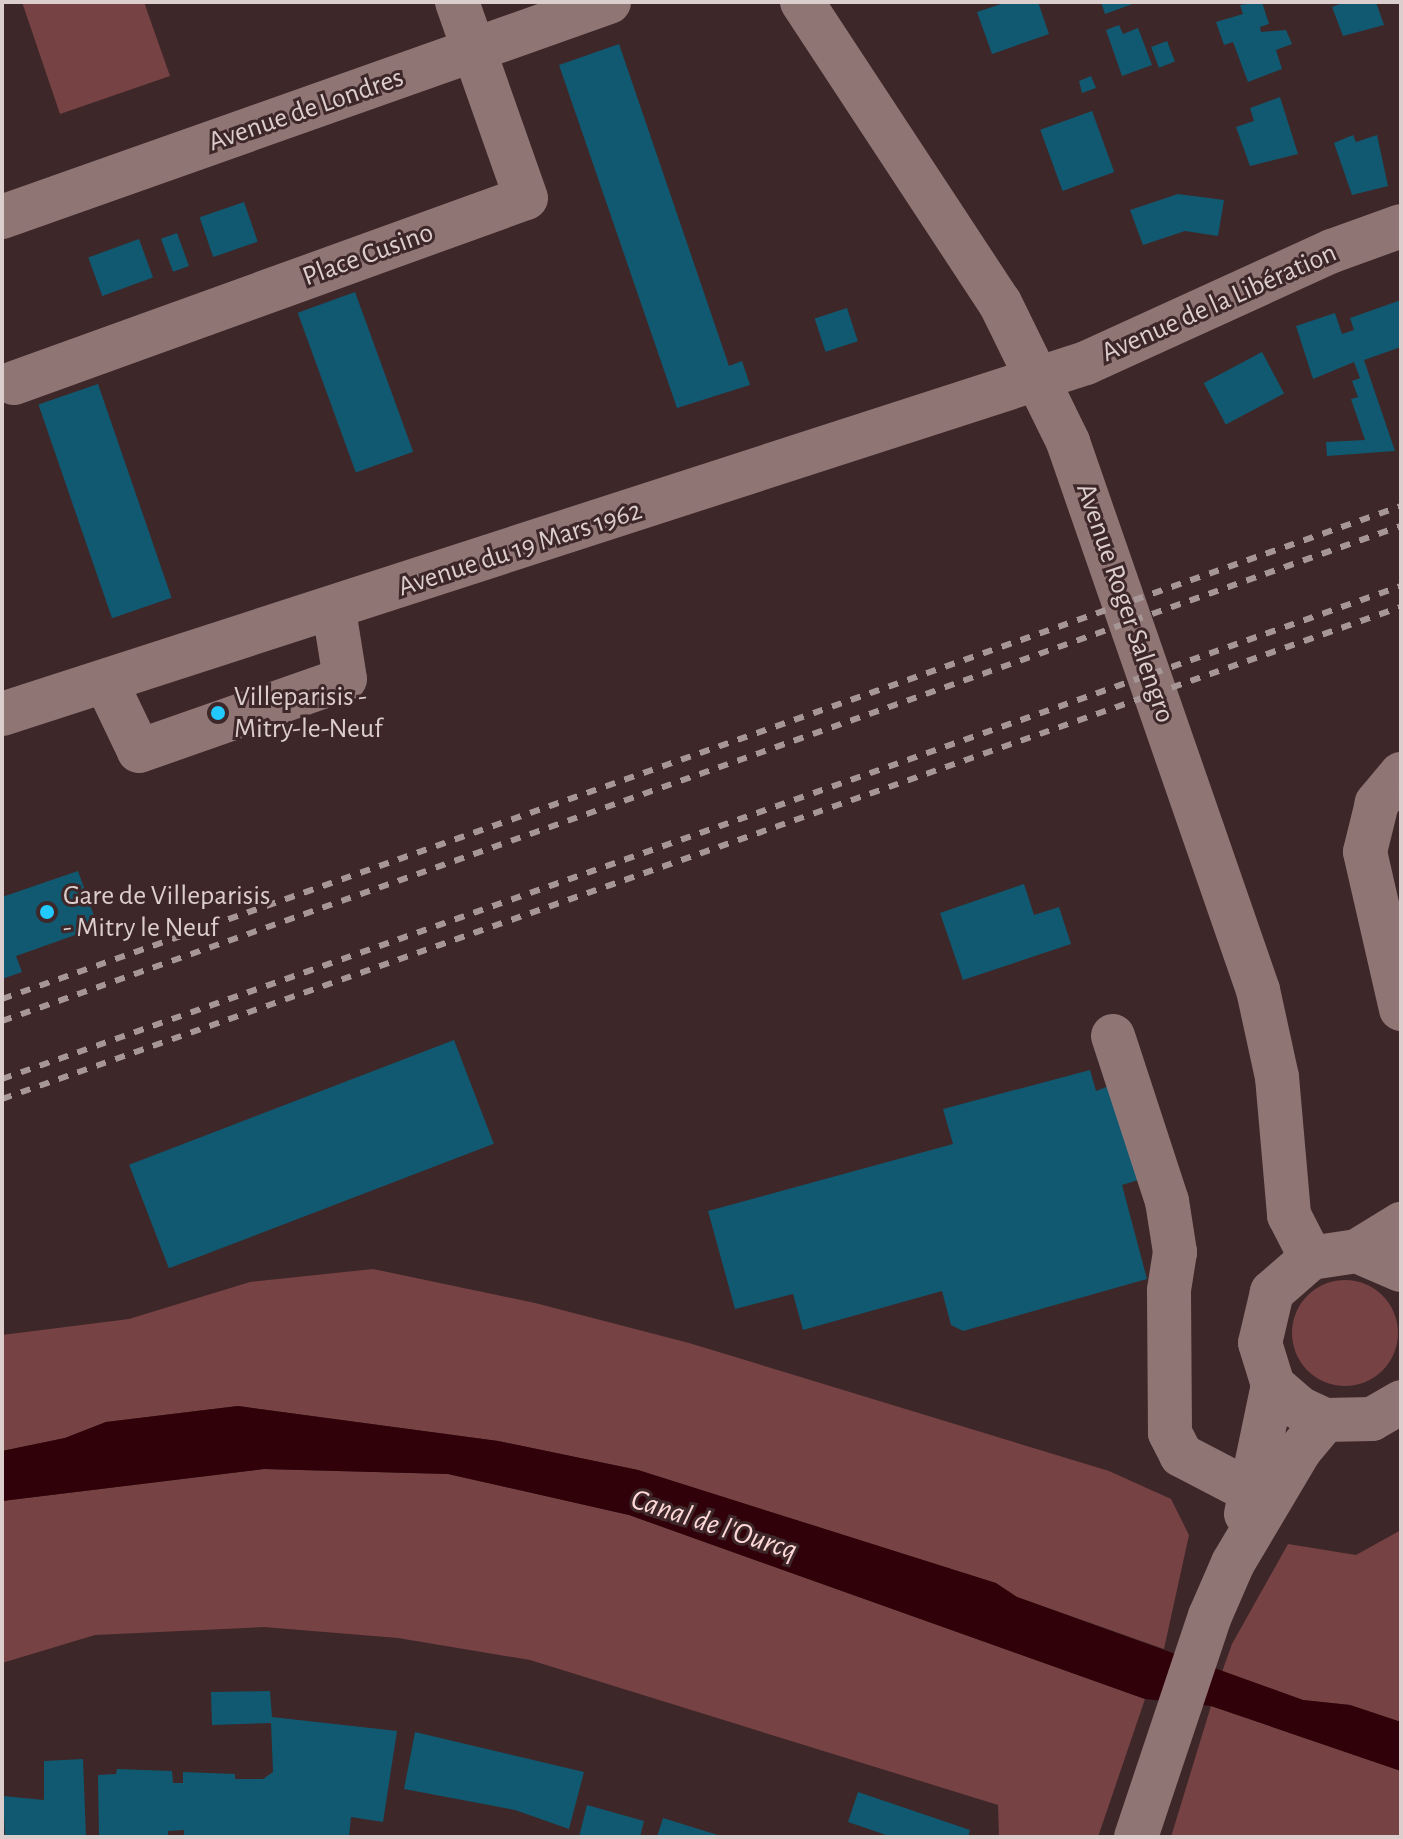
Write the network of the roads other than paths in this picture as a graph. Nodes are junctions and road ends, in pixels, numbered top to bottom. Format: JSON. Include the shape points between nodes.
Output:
{"nodes":[{"id":1,"x":457,"y":2,"type":"edge"},
{"id":2,"x":609,"y":2,"type":"edge"},
{"id":3,"x":802,"y":2,"type":"edge"},
{"id":4,"x":475,"y":50,"type":"junction"},
{"id":5,"x":2,"y":217,"type":"edge"},
{"id":6,"x":1401,"y":226,"type":"edge"},
{"id":7,"x":1037,"y":379,"type":"junction"},
{"id":8,"x":14,"y":383,"type":"dead end"},
{"id":9,"x":334,"y":610,"type":"junction"},
{"id":10,"x":106,"y":682,"type":"junction"},
{"id":11,"x":2,"y":714,"type":"edge"},
{"id":12,"x":1401,"y":774,"type":"edge"},
{"id":13,"x":1401,"y":838,"type":"edge"},
{"id":14,"x":1367,"y":876,"type":"junction"},
{"id":15,"x":1401,"y":1009,"type":"edge"},
{"id":16,"x":1113,"y":1036,"type":"dead end"},
{"id":17,"x":1401,"y":1224,"type":"edge"},
{"id":18,"x":1357,"y":1251,"type":"junction"},
{"id":19,"x":1311,"y":1258,"type":"junction"},
{"id":20,"x":1401,"y":1270,"type":"edge"},
{"id":21,"x":1273,"y":1385,"type":"junction"},
{"id":22,"x":1391,"y":1413,"type":"edge"},
{"id":23,"x":1325,"y":1420,"type":"junction"},
{"id":24,"x":1252,"y":1492,"type":"junction"},
{"id":25,"x":1233,"y":1563,"type":"junction"},
{"id":26,"x":1136,"y":1837,"type":"edge"}],
"edges":[{"from":1,"to":4,"type":"street","name":"Place Cusino"},
{"from":2,"to":4,"type":"street","name":"Avenue de Londres"},
{"from":3,"to":7,"type":"street","name":"Avenue Roger Salengro","via":[[1000,303]]},
{"from":4,"to":5,"type":"street","name":"Avenue de Londres"},
{"from":4,"to":8,"type":"street","name":"Place Cusino","via":[[526,198]]},
{"from":6,"to":7,"type":"street","name":"Avenue de la Libération","via":[[1332,251],[1086,363]]},
{"from":7,"to":9,"type":"street","name":"Avenue du 19 Mars 1962"},
{"from":7,"to":19,"type":"street","name":"Avenue Roger Salengro","via":[[1068,442],[1108,552],[1258,990],[1277,1077],[1289,1215]]},
{"from":9,"to":10,"type":"street","name":"Avenue du 19 Mars 1962"},
{"from":9,"to":10,"type":"street","via":[[345,679],[139,751]]},
{"from":10,"to":11,"type":"street","name":"Avenue du 19 Mars 1962"},
{"from":12,"to":14,"type":"street","via":[[1370,817]]},
{"from":13,"to":14,"type":"street"},
{"from":14,"to":15,"type":"street"},
{"from":16,"to":24,"type":"street","via":[[1167,1201],[1175,1252],[1169,1291],[1170,1433],[1181,1455]]},
{"from":17,"to":18,"type":"street"},
{"from":18,"to":19,"type":"street"},
{"from":18,"to":20,"type":"street"},
{"from":19,"to":21,"type":"street","via":[[1272,1292],[1262,1316],[1260,1343]]},
{"from":21,"to":23,"type":"street","via":[[1299,1408]]},
{"from":21,"to":24,"type":"street"},
{"from":22,"to":23,"type":"street"},
{"from":23,"to":25,"type":"street","via":[[1300,1450]]},
{"from":24,"to":25,"type":"street"},
{"from":25,"to":26,"type":"street"}]}
